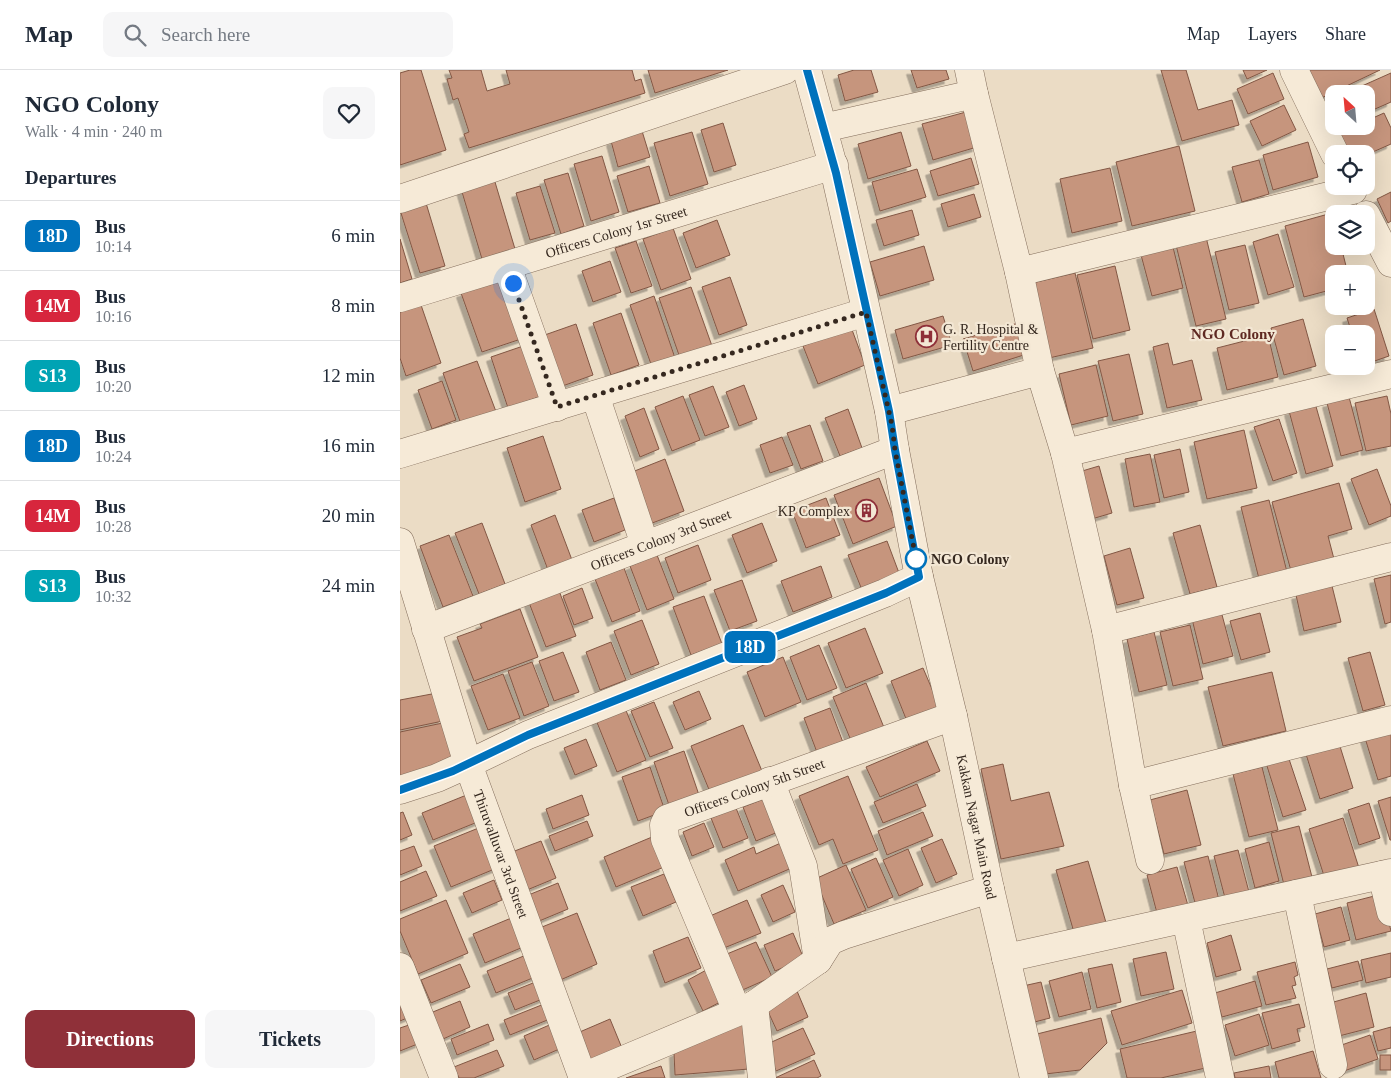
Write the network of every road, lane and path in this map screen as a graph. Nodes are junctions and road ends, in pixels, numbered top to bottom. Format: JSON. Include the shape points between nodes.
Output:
{"nodes":[{"id":1,"x":785,"y":70,"type":"edge"},
{"id":2,"x":807,"y":70,"type":"edge"},
{"id":3,"x":1294,"y":70,"type":"edge"},
{"id":4,"x":972,"y":82,"type":"edge"},
{"id":5,"x":823,"y":128,"type":"junction"},
{"id":6,"x":1331,"y":145,"type":"edge"},
{"id":7,"x":834,"y":166,"type":"junction"},
{"id":8,"x":1325,"y":195,"type":"edge"},
{"id":9,"x":400,"y":198,"type":"edge"},
{"id":10,"x":1375,"y":232,"type":"edge"},
{"id":11,"x":1391,"y":263,"type":"edge"},
{"id":12,"x":507,"y":266,"type":"junction"},
{"id":13,"x":1020,"y":272,"type":"junction"},
{"id":14,"x":400,"y":298,"type":"edge"},
{"id":15,"x":866,"y":312,"type":"junction"},
{"id":16,"x":1040,"y":371,"type":"junction"},
{"id":17,"x":1391,"y":374,"type":"edge"},
{"id":18,"x":595,"y":395,"type":"junction"},
{"id":19,"x":557,"y":407,"type":"junction"},
{"id":20,"x":889,"y":411,"type":"junction"},
{"id":21,"x":895,"y":450,"type":"junction"},
{"id":22,"x":1065,"y":453,"type":"junction"},
{"id":23,"x":400,"y":454,"type":"edge"},
{"id":24,"x":400,"y":542,"type":"edge"},
{"id":25,"x":645,"y":545,"type":"junction"},
{"id":26,"x":1391,"y":557,"type":"edge"},
{"id":27,"x":919,"y":577,"type":"junction"},
{"id":28,"x":426,"y":629,"type":"junction"},
{"id":29,"x":1106,"y":630,"type":"junction"},
{"id":30,"x":953,"y":716,"type":"junction"},
{"id":31,"x":1391,"y":720,"type":"edge"},
{"id":32,"x":468,"y":764,"type":"junction"},
{"id":33,"x":770,"y":781,"type":"junction"},
{"id":34,"x":1133,"y":785,"type":"junction"},
{"id":35,"x":400,"y":790,"type":"edge"},
{"id":36,"x":1150,"y":860,"type":"dead end"},
{"id":37,"x":1387,"y":874,"type":"edge"},
{"id":38,"x":990,"y":889,"type":"junction"},
{"id":39,"x":1297,"y":894,"type":"junction"},
{"id":40,"x":1391,"y":912,"type":"edge"},
{"id":41,"x":1186,"y":919,"type":"junction"},
{"id":42,"x":1006,"y":958,"type":"junction"},
{"id":43,"x":818,"y":960,"type":"junction"},
{"id":44,"x":400,"y":967,"type":"edge"},
{"id":45,"x":746,"y":1008,"type":"junction"},
{"id":46,"x":1333,"y":1065,"type":"dead end"},
{"id":47,"x":583,"y":1077,"type":"edge"},
{"id":48,"x":444,"y":1078,"type":"edge"},
{"id":49,"x":762,"y":1078,"type":"edge"},
{"id":50,"x":1034,"y":1078,"type":"edge"},
{"id":51,"x":1220,"y":1078,"type":"edge"}],
"edges":[{"from":1,"to":9,"type":"street"},
{"from":2,"to":5,"type":"street","name":"Kakkan Nagar Main Road"},
{"from":3,"to":6,"type":"street"},
{"from":4,"to":5,"type":"street"},
{"from":4,"to":13,"type":"street"},
{"from":5,"to":7,"type":"street","name":"Kakkan Nagar Main Road"},
{"from":7,"to":12,"type":"street","name":"Officers Colony 1sr Street"},
{"from":7,"to":15,"type":"street","name":"Kakkan Nagar Main Road"},
{"from":8,"to":13,"type":"street"},
{"from":10,"to":11,"type":"street"},
{"from":12,"to":14,"type":"street","name":"Officers Colony 1sr Street"},
{"from":12,"to":19,"type":"street"},
{"from":13,"to":16,"type":"street"},
{"from":15,"to":18,"type":"street"},
{"from":15,"to":20,"type":"street","name":"Kakkan Nagar Main Road"},
{"from":16,"to":20,"type":"street"},
{"from":16,"to":22,"type":"street"},
{"from":17,"to":22,"type":"street"},
{"from":18,"to":19,"type":"street"},
{"from":18,"to":25,"type":"street"},
{"from":19,"to":23,"type":"street"},
{"from":20,"to":21,"type":"street","name":"Kakkan Nagar Main Road"},
{"from":21,"to":25,"type":"street","name":"Officers Colony 3rd Street"},
{"from":21,"to":27,"type":"street","name":"Kakkan Nagar Main Road"},
{"from":22,"to":29,"type":"street"},
{"from":24,"to":28,"type":"street","name":"Thiruvalluvar 3rd Street"},
{"from":25,"to":28,"type":"street","name":"Officers Colony 3rd Street"},
{"from":26,"to":29,"type":"street"},
{"from":27,"to":30,"type":"street","name":"Kakkan Nagar Main Road"},
{"from":27,"to":32,"type":"street","via":[[528,735]]},
{"from":28,"to":32,"type":"street","name":"Thiruvalluvar 3rd Street"},
{"from":29,"to":34,"type":"street"},
{"from":30,"to":33,"type":"street","name":"Officers Colony 5th Street"},
{"from":30,"to":38,"type":"street","name":"Kakkan Nagar Main Road"},
{"from":31,"to":34,"type":"street"},
{"from":32,"to":35,"type":"street"},
{"from":32,"to":47,"type":"street","name":"Thiruvalluvar 3rd Street"},
{"from":33,"to":43,"type":"street","via":[[803,866]]},
{"from":33,"to":45,"type":"street","name":"Officers Colony 5th Street","via":[[667,818],[664,825],[665,839]]},
{"from":34,"to":36,"type":"street"},
{"from":37,"to":39,"type":"street"},
{"from":37,"to":40,"type":"street"},
{"from":38,"to":42,"type":"street","name":"Kakkan Nagar Main Road"},
{"from":38,"to":43,"type":"street","via":[[844,935],[830,941]]},
{"from":39,"to":41,"type":"street"},
{"from":39,"to":46,"type":"street"},
{"from":41,"to":42,"type":"street"},
{"from":41,"to":51,"type":"street"},
{"from":42,"to":50,"type":"street","name":"Kakkan Nagar Main Road"},
{"from":43,"to":45,"type":"street"},
{"from":44,"to":48,"type":"street"},
{"from":45,"to":47,"type":"street"},
{"from":45,"to":49,"type":"street","name":"Officers Colony 5th Street"}]}
